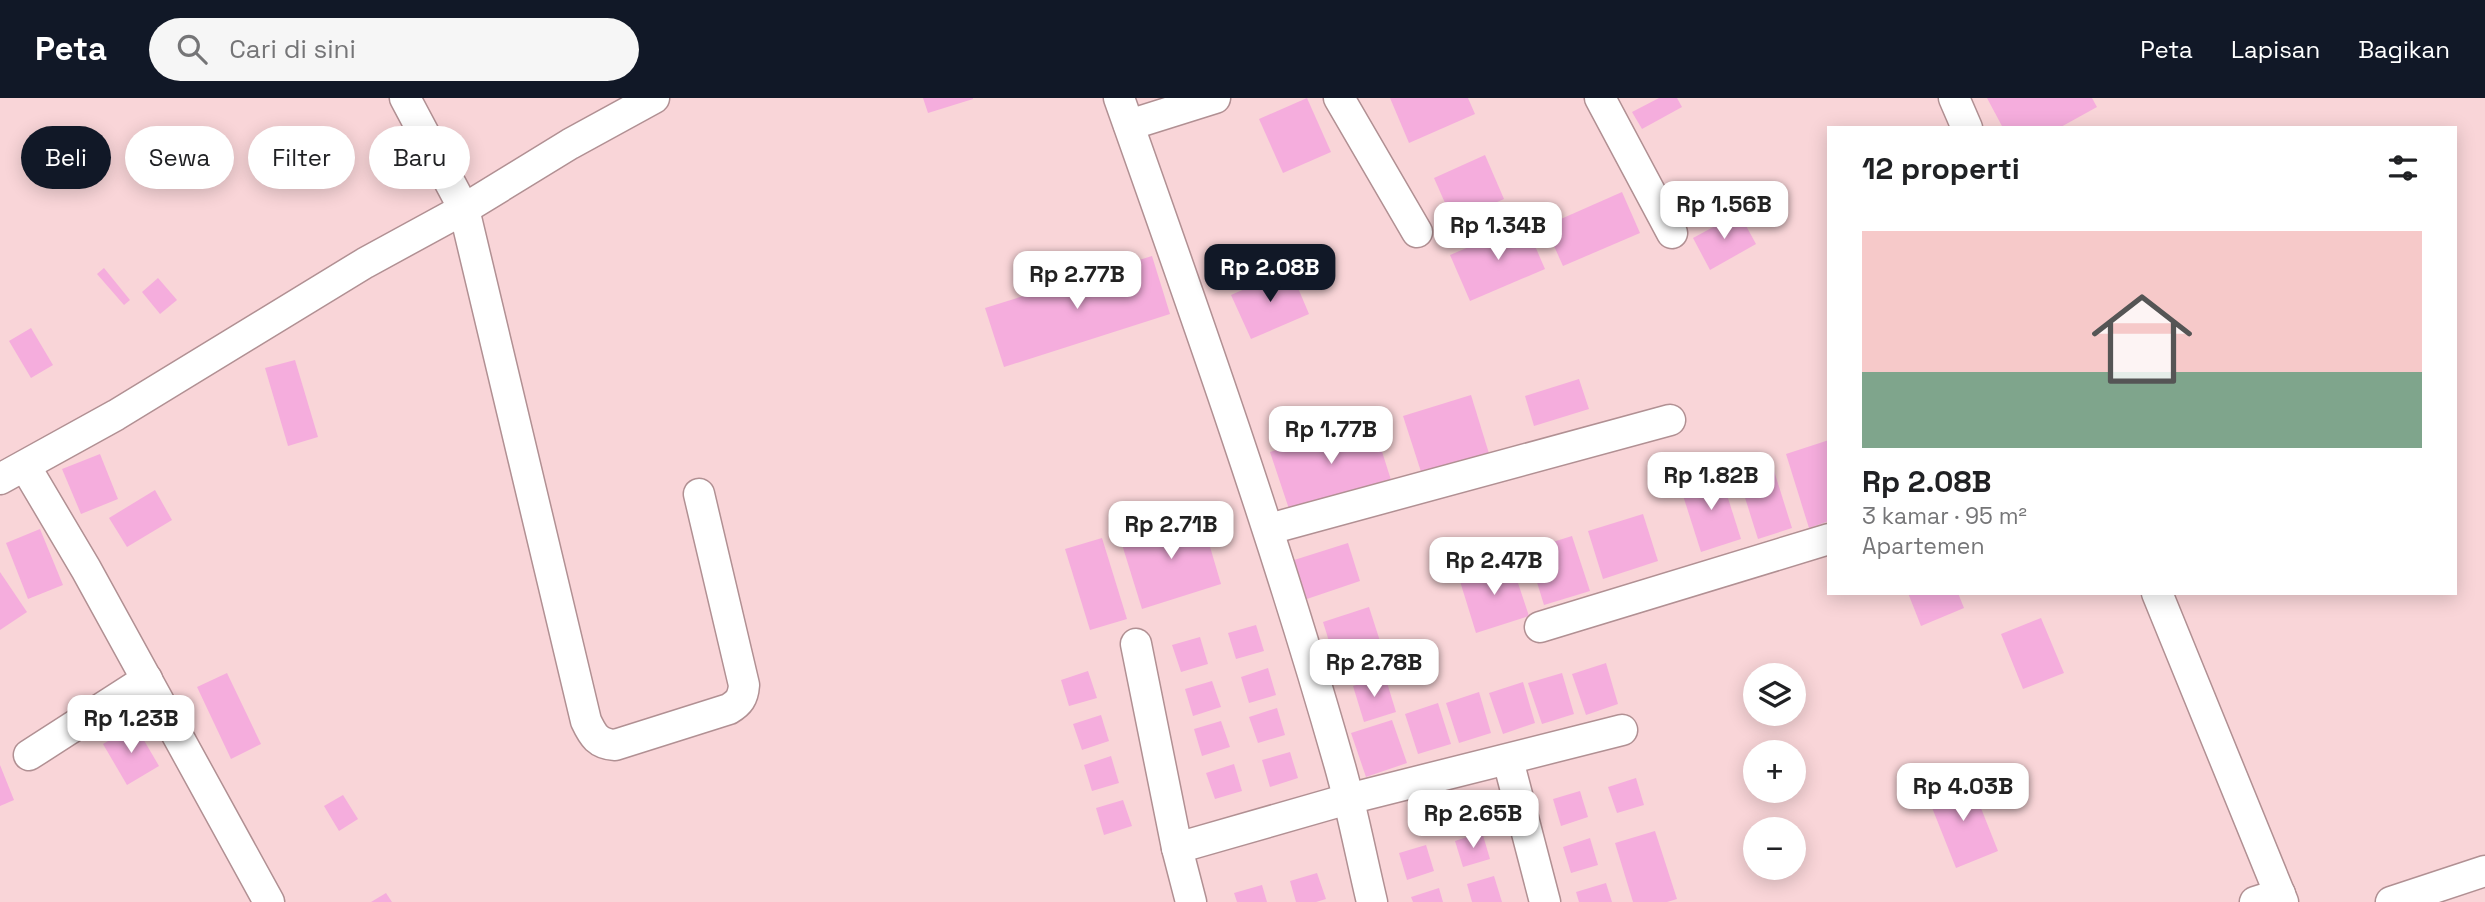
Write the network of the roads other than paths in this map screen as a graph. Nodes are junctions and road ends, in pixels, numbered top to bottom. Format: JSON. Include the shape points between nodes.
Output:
{"nodes":[{"id":1,"x":405,"y":98,"type":"edge"},
{"id":2,"x":654,"y":98,"type":"edge"},
{"id":3,"x":1215,"y":98,"type":"edge"},
{"id":4,"x":1339,"y":98,"type":"edge"},
{"id":5,"x":1600,"y":98,"type":"edge"},
{"id":6,"x":1954,"y":98,"type":"edge"},
{"id":7,"x":1124,"y":112,"type":"edge"},
{"id":8,"x":1965,"y":126,"type":"edge"},
{"id":9,"x":464,"y":209,"type":"junction"},
{"id":10,"x":1417,"y":232,"type":"dead end"},
{"id":11,"x":1672,"y":233,"type":"dead end"},
{"id":12,"x":1670,"y":420,"type":"dead end"},
{"id":13,"x":12,"y":473,"type":"edge"},
{"id":14,"x":699,"y":494,"type":"dead end"},
{"id":15,"x":1269,"y":529,"type":"junction"},
{"id":16,"x":1827,"y":540,"type":"edge"},
{"id":17,"x":2158,"y":595,"type":"edge"},
{"id":18,"x":1539,"y":627,"type":"dead end"},
{"id":19,"x":1136,"y":644,"type":"dead end"},
{"id":20,"x":147,"y":679,"type":"junction"},
{"id":21,"x":1622,"y":730,"type":"dead end"},
{"id":22,"x":29,"y":755,"type":"dead end"},
{"id":23,"x":1508,"y":760,"type":"junction"},
{"id":24,"x":1348,"y":799,"type":"junction"},
{"id":25,"x":1177,"y":848,"type":"junction"},
{"id":26,"x":2485,"y":872,"type":"edge"},
{"id":27,"x":2273,"y":899,"type":"edge"},
{"id":28,"x":269,"y":902,"type":"edge"},
{"id":29,"x":1191,"y":902,"type":"edge"},
{"id":30,"x":1372,"y":902,"type":"edge"},
{"id":31,"x":1545,"y":902,"type":"edge"},
{"id":32,"x":2391,"y":902,"type":"edge"}],
"edges":[{"from":1,"to":9,"type":"street"},
{"from":2,"to":9,"type":"street"},
{"from":3,"to":7,"type":"street"},
{"from":4,"to":10,"type":"street"},
{"from":5,"to":11,"type":"street"},
{"from":6,"to":8,"type":"street"},
{"from":7,"to":15,"type":"street"},
{"from":9,"to":13,"type":"street"},
{"from":9,"to":14,"type":"street","via":[[586,721],[594,737],[604,744],[615,745],[729,709],[744,694]]},
{"from":12,"to":15,"type":"street"},
{"from":13,"to":20,"type":"street","via":[[86,569]]},
{"from":15,"to":24,"type":"street"},
{"from":16,"to":18,"type":"street"},
{"from":17,"to":27,"type":"street"},
{"from":19,"to":25,"type":"street"},
{"from":20,"to":22,"type":"street"},
{"from":20,"to":28,"type":"street"},
{"from":21,"to":23,"type":"street"},
{"from":23,"to":24,"type":"street"},
{"from":23,"to":31,"type":"street"},
{"from":24,"to":25,"type":"street"},
{"from":24,"to":30,"type":"street"},
{"from":25,"to":29,"type":"street"},
{"from":26,"to":32,"type":"street"}]}
